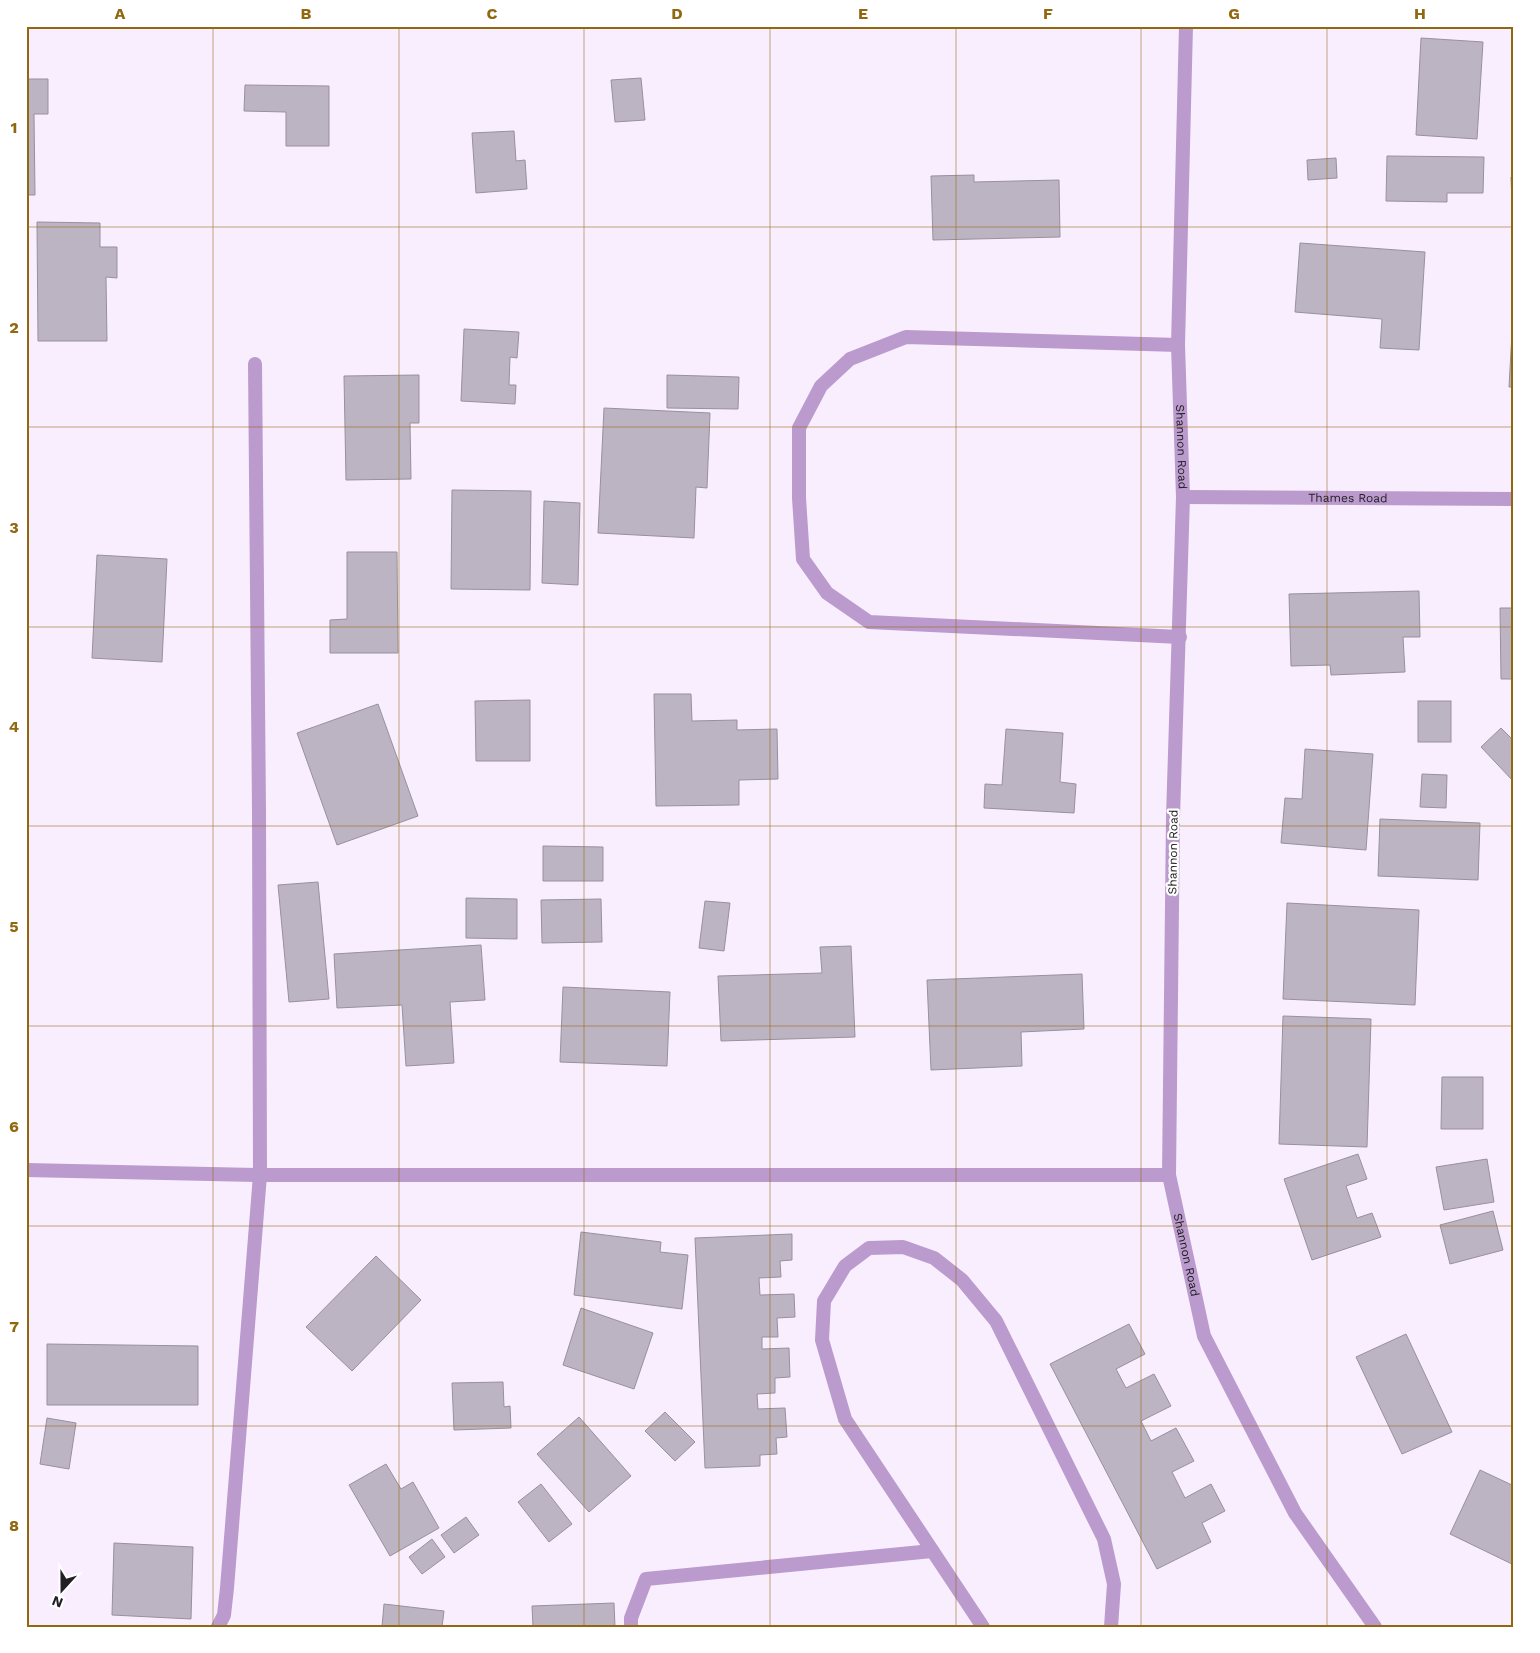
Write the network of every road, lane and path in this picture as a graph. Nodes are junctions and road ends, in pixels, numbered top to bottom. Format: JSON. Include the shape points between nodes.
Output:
{"nodes":[{"id":1,"x":1186,"y":26,"type":"edge"},
{"id":2,"x":1178,"y":345,"type":"junction"},
{"id":3,"x":255,"y":364,"type":"dead end"},
{"id":4,"x":1183,"y":497,"type":"junction"},
{"id":5,"x":1514,"y":499,"type":"edge"},
{"id":6,"x":1180,"y":637,"type":"junction"},
{"id":7,"x":26,"y":1170,"type":"edge"},
{"id":8,"x":1169,"y":1175,"type":"junction"},
{"id":9,"x":260,"y":1176,"type":"junction"},
{"id":10,"x":932,"y":1551,"type":"junction"},
{"id":11,"x":218,"y":1627,"type":"edge"},
{"id":12,"x":631,"y":1627,"type":"edge"},
{"id":13,"x":983,"y":1627,"type":"edge"},
{"id":14,"x":1111,"y":1627,"type":"edge"},
{"id":15,"x":1375,"y":1627,"type":"edge"}],
"edges":[{"from":1,"to":2,"type":"street","name":"Shannon Road"},
{"from":2,"to":4,"type":"street","name":"Shannon Road"},
{"from":2,"to":6,"type":"street","via":[[906,337],[850,359],[821,386],[799,428],[799,498],[803,559],[828,593],[869,622]]},
{"from":3,"to":9,"type":"street"},
{"from":4,"to":5,"type":"street","name":"Thames Road"},
{"from":4,"to":6,"type":"street","name":"Shannon Road"},
{"from":6,"to":8,"type":"street","name":"Shannon Road","via":[[1173,818]]},
{"from":7,"to":9,"type":"street"},
{"from":8,"to":9,"type":"street"},
{"from":8,"to":15,"type":"street","name":"Shannon Road","via":[[1204,1336],[1295,1513]]},
{"from":9,"to":11,"type":"street","via":[[227,1588],[224,1616]]},
{"from":10,"to":12,"type":"street","via":[[646,1579],[631,1618]]},
{"from":10,"to":13,"type":"street"},
{"from":10,"to":14,"type":"street","via":[[845,1419],[822,1340],[824,1301],[845,1266],[869,1248],[903,1247],[934,1258],[962,1280],[996,1320],[1104,1539],[1114,1584]]}]}
